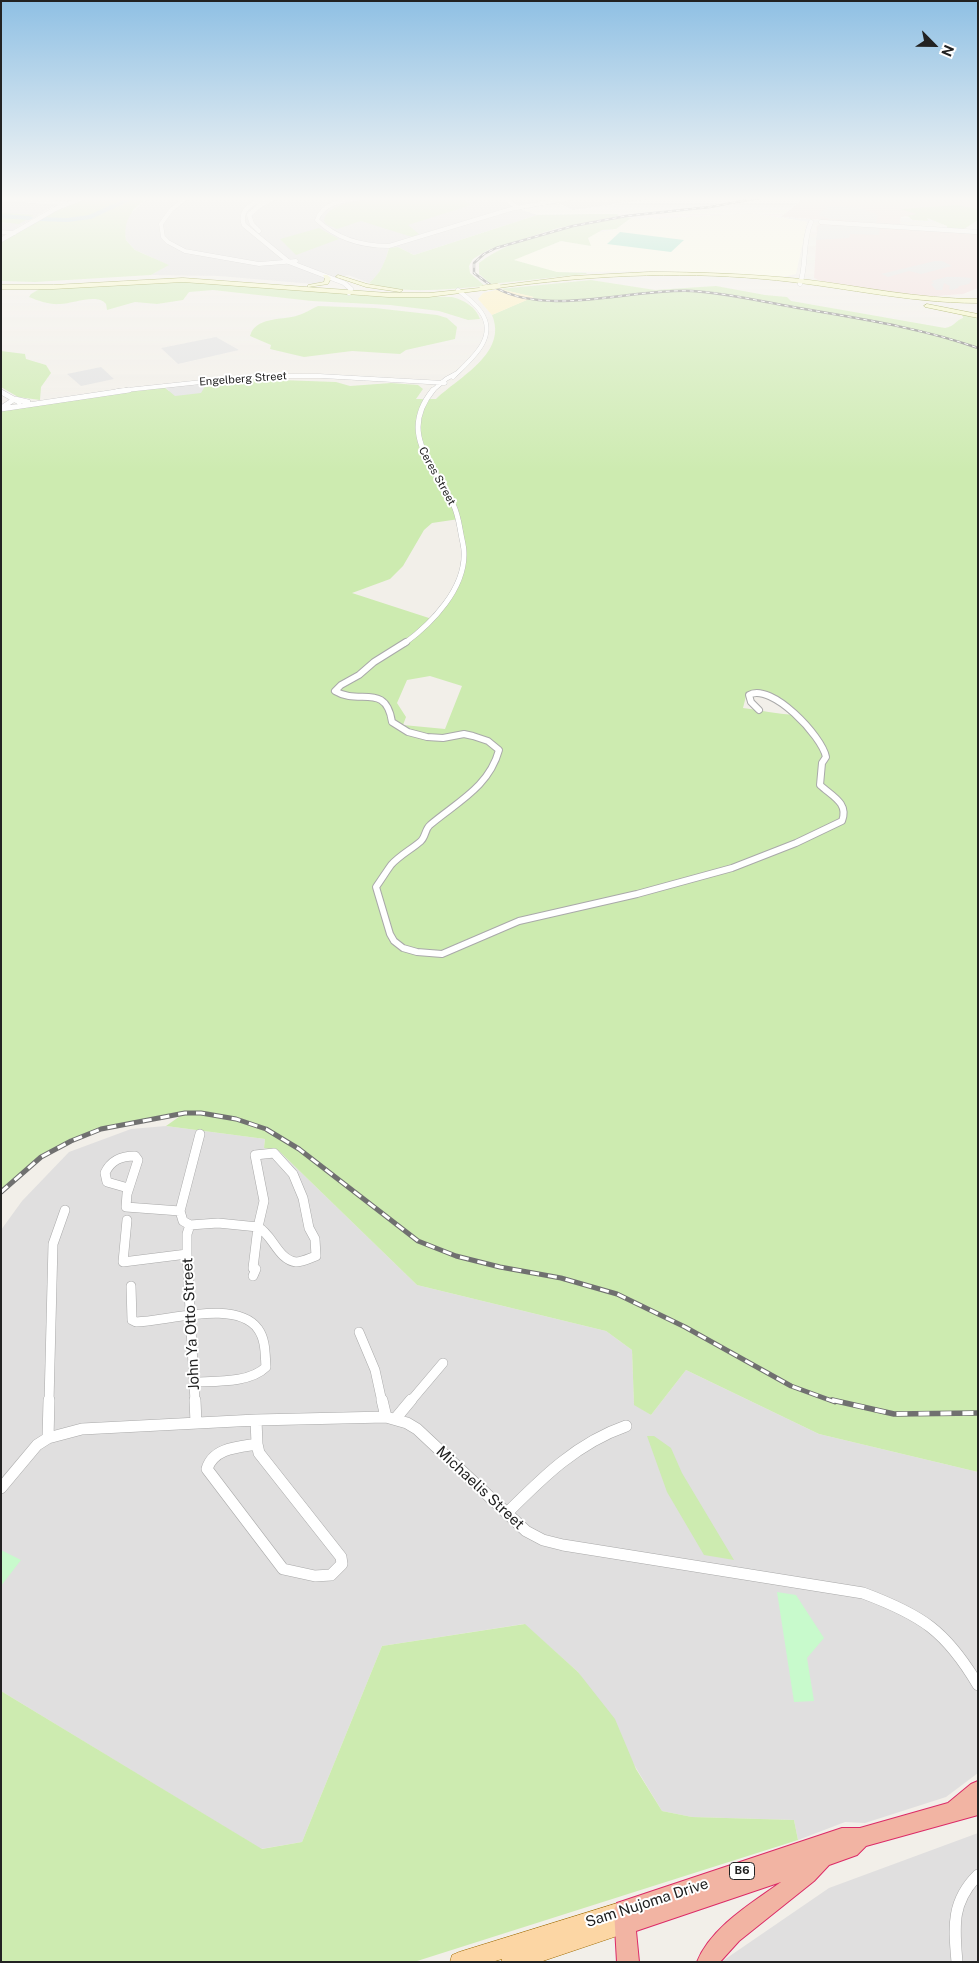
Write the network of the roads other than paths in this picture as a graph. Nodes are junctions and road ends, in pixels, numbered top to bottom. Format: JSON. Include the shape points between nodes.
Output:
{"nodes":[{"id":1,"x":318,"y":290,"type":"edge"},
{"id":2,"x":333,"y":290,"type":"edge"},
{"id":3,"x":354,"y":290,"type":"edge"},
{"id":4,"x":405,"y":290,"type":"edge"},
{"id":5,"x":478,"y":290,"type":"edge"},
{"id":6,"x":484,"y":290,"type":"edge"},
{"id":7,"x":841,"y":290,"type":"edge"},
{"id":8,"x":851,"y":290,"type":"edge"},
{"id":9,"x":459,"y":291,"type":"junction"},
{"id":10,"x":352,"y":292,"type":"junction"},
{"id":11,"x":440,"y":292,"type":"junction"},
{"id":12,"x":466,"y":299,"type":"junction"},
{"id":13,"x":907,"y":302,"type":"junction"},
{"id":14,"x":978,"y":303,"type":"edge"},
{"id":15,"x":978,"y":316,"type":"edge"},
{"id":16,"x":457,"y":373,"type":"junction"},
{"id":17,"x":449,"y":377,"type":"junction"},
{"id":18,"x":430,"y":381,"type":"junction"},
{"id":19,"x":444,"y":383,"type":"junction"},
{"id":20,"x":434,"y":388,"type":"junction"},
{"id":21,"x":1,"y":392,"type":"edge"},
{"id":22,"x":15,"y":400,"type":"junction"},
{"id":23,"x":425,"y":400,"type":"junction"},
{"id":24,"x":30,"y":402,"type":"junction"},
{"id":25,"x":40,"y":402,"type":"junction"},
{"id":26,"x":22,"y":404,"type":"junction"},
{"id":27,"x":2,"y":407,"type":"edge"},
{"id":28,"x":759,"y":710,"type":"dead end"},
{"id":29,"x":200,"y":1134,"type":"dead end"},
{"id":30,"x":128,"y":1188,"type":"dead end"},
{"id":31,"x":66,"y":1210,"type":"dead end"},
{"id":32,"x":180,"y":1211,"type":"junction"},
{"id":33,"x":127,"y":1220,"type":"dead end"},
{"id":34,"x":190,"y":1225,"type":"junction"},
{"id":35,"x":258,"y":1227,"type":"junction"},
{"id":36,"x":187,"y":1254,"type":"junction"},
{"id":37,"x":253,"y":1276,"type":"dead end"},
{"id":38,"x":131,"y":1286,"type":"dead end"},
{"id":39,"x":191,"y":1315,"type":"junction"},
{"id":40,"x":359,"y":1332,"type":"dead end"},
{"id":41,"x":443,"y":1363,"type":"dead end"},
{"id":42,"x":195,"y":1382,"type":"junction"},
{"id":43,"x":391,"y":1417,"type":"junction"},
{"id":44,"x":256,"y":1420,"type":"junction"},
{"id":45,"x":196,"y":1423,"type":"junction"},
{"id":46,"x":626,"y":1426,"type":"dead end"},
{"id":47,"x":48,"y":1438,"type":"junction"},
{"id":48,"x":257,"y":1444,"type":"junction"},
{"id":49,"x":1,"y":1488,"type":"edge"},
{"id":50,"x":507,"y":1513,"type":"junction"},
{"id":51,"x":978,"y":1685,"type":"edge"},
{"id":52,"x":978,"y":1791,"type":"edge"},
{"id":53,"x":978,"y":1805,"type":"edge"},
{"id":54,"x":950,"y":1812,"type":"junction"},
{"id":55,"x":860,"y":1838,"type":"junction"},
{"id":56,"x":824,"y":1857,"type":"junction"},
{"id":57,"x":978,"y":1874,"type":"edge"},
{"id":58,"x":625,"y":1917,"type":"junction"},
{"id":59,"x":459,"y":1962,"type":"edge"},
{"id":60,"x":510,"y":1962,"type":"edge"},
{"id":61,"x":628,"y":1962,"type":"edge"},
{"id":62,"x":706,"y":1962,"type":"edge"},
{"id":63,"x":957,"y":1962,"type":"edge"}],
"edges":[{"from":1,"to":10,"type":"main road"},
{"from":2,"to":10,"type":"main road"},
{"from":3,"to":10,"type":"street"},
{"from":4,"to":11,"type":"main road"},
{"from":5,"to":9,"type":"main road"},
{"from":6,"to":12,"type":"main road","via":[[470,294]]},
{"from":7,"to":13,"type":"main road"},
{"from":8,"to":14,"type":"main road","via":[[914,299]]},
{"from":9,"to":10,"type":"main road","via":[[409,296]]},
{"from":9,"to":11,"type":"main road"},
{"from":9,"to":12,"type":"street","name":"Ceres Street"},
{"from":10,"to":11,"type":"main road"},
{"from":12,"to":16,"type":"street","name":"Ceres Street","via":[[483,315],[487,331],[481,348]]},
{"from":13,"to":14,"type":"main road"},
{"from":13,"to":15,"type":"main road"},
{"from":16,"to":17,"type":"street","name":"Ceres Street"},
{"from":16,"to":19,"type":"street","name":"Ceres Street"},
{"from":17,"to":18,"type":"street"},
{"from":17,"to":19,"type":"street","name":"Ceres Street"},
{"from":18,"to":19,"type":"street","name":"Engelberg Street"},
{"from":18,"to":20,"type":"street"},
{"from":18,"to":25,"type":"street","name":"Engelberg Street","via":[[258,376]]},
{"from":19,"to":20,"type":"street","name":"Ceres Street"},
{"from":19,"to":23,"type":"street","name":"Ceres Street"},
{"from":20,"to":23,"type":"street","name":"Ceres Street"},
{"from":21,"to":22,"type":"street"},
{"from":22,"to":24,"type":"street"},
{"from":22,"to":26,"type":"street"},
{"from":22,"to":27,"type":"street"},
{"from":23,"to":28,"type":"street","name":"Ceres Street","via":[[419,415],[417,438],[459,519],[465,554],[463,564],[442,608],[408,641],[363,673],[339,685],[335,692],[384,701],[392,722],[408,733],[441,738],[472,735],[499,750],[498,758],[482,782],[431,824],[423,839],[392,864],[376,887],[394,941],[403,948],[426,954],[447,952],[519,921],[638,894],[732,868],[842,821],[842,805],[820,785],[822,763],[826,757],[820,742],[804,721],[769,694],[754,692],[749,695]]},
{"from":24,"to":25,"type":"street","name":"Engelberg Street"},
{"from":24,"to":26,"type":"street","name":"Engelberg Street"},
{"from":25,"to":26,"type":"street","name":"Engelberg Street"},
{"from":26,"to":27,"type":"street","name":"Engelberg Street"},
{"from":29,"to":32,"type":"street"},
{"from":30,"to":32,"type":"street","via":[[126,1207]]},
{"from":31,"to":47,"type":"street","via":[[53,1244]]},
{"from":32,"to":34,"type":"street","via":[[183,1221]]},
{"from":33,"to":36,"type":"street","via":[[124,1262]]},
{"from":34,"to":35,"type":"street","via":[[218,1223]]},
{"from":34,"to":36,"type":"street","name":"John Ya Otto Street"},
{"from":35,"to":35,"type":"street","via":[[264,1201],[255,1156],[274,1153],[293,1174],[303,1198],[309,1228],[315,1239],[316,1256],[298,1262],[284,1257],[266,1231]]},
{"from":35,"to":37,"type":"street"},
{"from":36,"to":39,"type":"street","name":"John Ya Otto Street"},
{"from":38,"to":39,"type":"street","via":[[132,1320],[136,1322]]},
{"from":39,"to":42,"type":"street","name":"John Ya Otto Street"},
{"from":39,"to":42,"type":"street","via":[[235,1315],[253,1324],[263,1339],[266,1367],[260,1374]]},
{"from":40,"to":43,"type":"street"},
{"from":41,"to":43,"type":"street"},
{"from":42,"to":45,"type":"street","name":"John Ya Otto Street"},
{"from":43,"to":44,"type":"street"},
{"from":43,"to":50,"type":"street","name":"Michaelis Street","via":[[417,1429]]},
{"from":44,"to":45,"type":"street"},
{"from":44,"to":48,"type":"street"},
{"from":45,"to":47,"type":"street","via":[[82,1429]]},
{"from":46,"to":50,"type":"street","via":[[606,1431],[579,1447]]},
{"from":47,"to":49,"type":"street","via":[[28,1453]]},
{"from":48,"to":48,"type":"street","via":[[264,1460],[341,1557],[342,1564],[330,1575],[315,1576],[283,1569],[207,1468],[216,1455]]},
{"from":50,"to":51,"type":"street","name":"Michaelis Street","via":[[526,1531],[554,1543],[863,1593],[885,1601],[920,1620],[947,1640]]},
{"from":52,"to":54,"type":"highway"},
{"from":53,"to":54,"type":"highway","name":"Sam Nujoma Drive","number":"B6"},
{"from":54,"to":55,"type":"highway","name":"Sam Nujoma Drive","number":"B6"},
{"from":55,"to":56,"type":"highway","number":"B6","via":[[850,1848]]},
{"from":55,"to":58,"type":"highway","name":"Sam Nujoma Drive","number":"B6","via":[[842,1838]]},
{"from":56,"to":58,"type":"highway","number":"B6"},
{"from":56,"to":62,"type":"highway","number":"B6","via":[[801,1879],[728,1935]]},
{"from":57,"to":63,"type":"street","via":[[969,1882],[956,1904]]},
{"from":58,"to":59,"type":"main road","name":"Sam Nujoma Drive"},
{"from":58,"to":60,"type":"main road","name":"Sam Nujoma Drive"},
{"from":58,"to":61,"type":"highway"}]}
